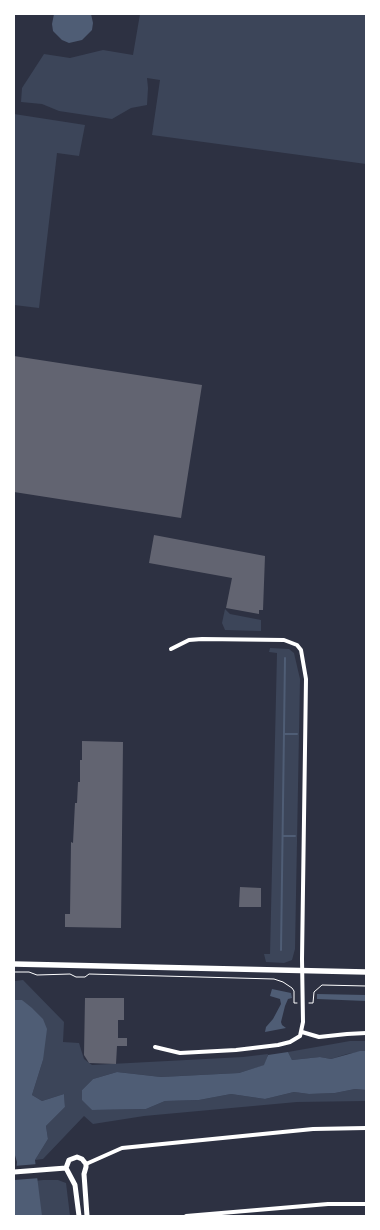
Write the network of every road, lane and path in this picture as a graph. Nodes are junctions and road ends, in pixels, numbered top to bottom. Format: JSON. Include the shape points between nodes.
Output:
{"nodes":[{"id":1,"x":172,"y":649,"type":"dead end"},
{"id":2,"x":14,"y":964,"type":"edge"},
{"id":3,"x":304,"y":970,"type":"junction"},
{"id":4,"x":14,"y":972,"type":"edge"},
{"id":5,"x":366,"y":972,"type":"edge"},
{"id":6,"x":366,"y":986,"type":"edge"},
{"id":7,"x":297,"y":1002,"type":"dead end"},
{"id":8,"x":310,"y":1003,"type":"dead end"},
{"id":9,"x":302,"y":1032,"type":"junction"},
{"id":10,"x":366,"y":1033,"type":"edge"},
{"id":11,"x":155,"y":1047,"type":"dead end"},
{"id":12,"x":366,"y":1128,"type":"edge"},
{"id":13,"x":86,"y":1164,"type":"junction"},
{"id":14,"x":66,"y":1168,"type":"junction"},
{"id":15,"x":14,"y":1172,"type":"edge"},
{"id":16,"x":84,"y":1174,"type":"junction"},
{"id":17,"x":71,"y":1176,"type":"junction"},
{"id":18,"x":366,"y":1204,"type":"edge"},
{"id":19,"x":79,"y":1216,"type":"edge"},
{"id":20,"x":87,"y":1216,"type":"edge"},
{"id":21,"x":186,"y":1216,"type":"edge"}],
"edges":[{"from":1,"to":3,"type":"street","via":[[184,642],[202,639],[284,640],[301,650],[306,679]]},
{"from":2,"to":3,"type":"main road"},
{"from":3,"to":5,"type":"main road"},
{"from":3,"to":9,"type":"street"},
{"from":4,"to":7,"type":"path","via":[[70,974],[76,977],[89,974],[274,979],[292,988],[294,1002]]},
{"from":6,"to":8,"type":"path","via":[[322,985],[314,992],[313,1003]]},
{"from":9,"to":10,"type":"street","via":[[324,1037]]},
{"from":9,"to":11,"type":"street","via":[[290,1042],[260,1048],[180,1053]]},
{"from":12,"to":13,"type":"street","via":[[312,1129],[122,1148]]},
{"from":13,"to":14,"type":"street","via":[[74,1157]]},
{"from":13,"to":16,"type":"street"},
{"from":14,"to":15,"type":"street"},
{"from":14,"to":17,"type":"street"},
{"from":16,"to":17,"type":"street"},
{"from":16,"to":20,"type":"street"},
{"from":17,"to":19,"type":"street","via":[[77,1192]]},
{"from":18,"to":21,"type":"street","via":[[328,1204]]}]}
